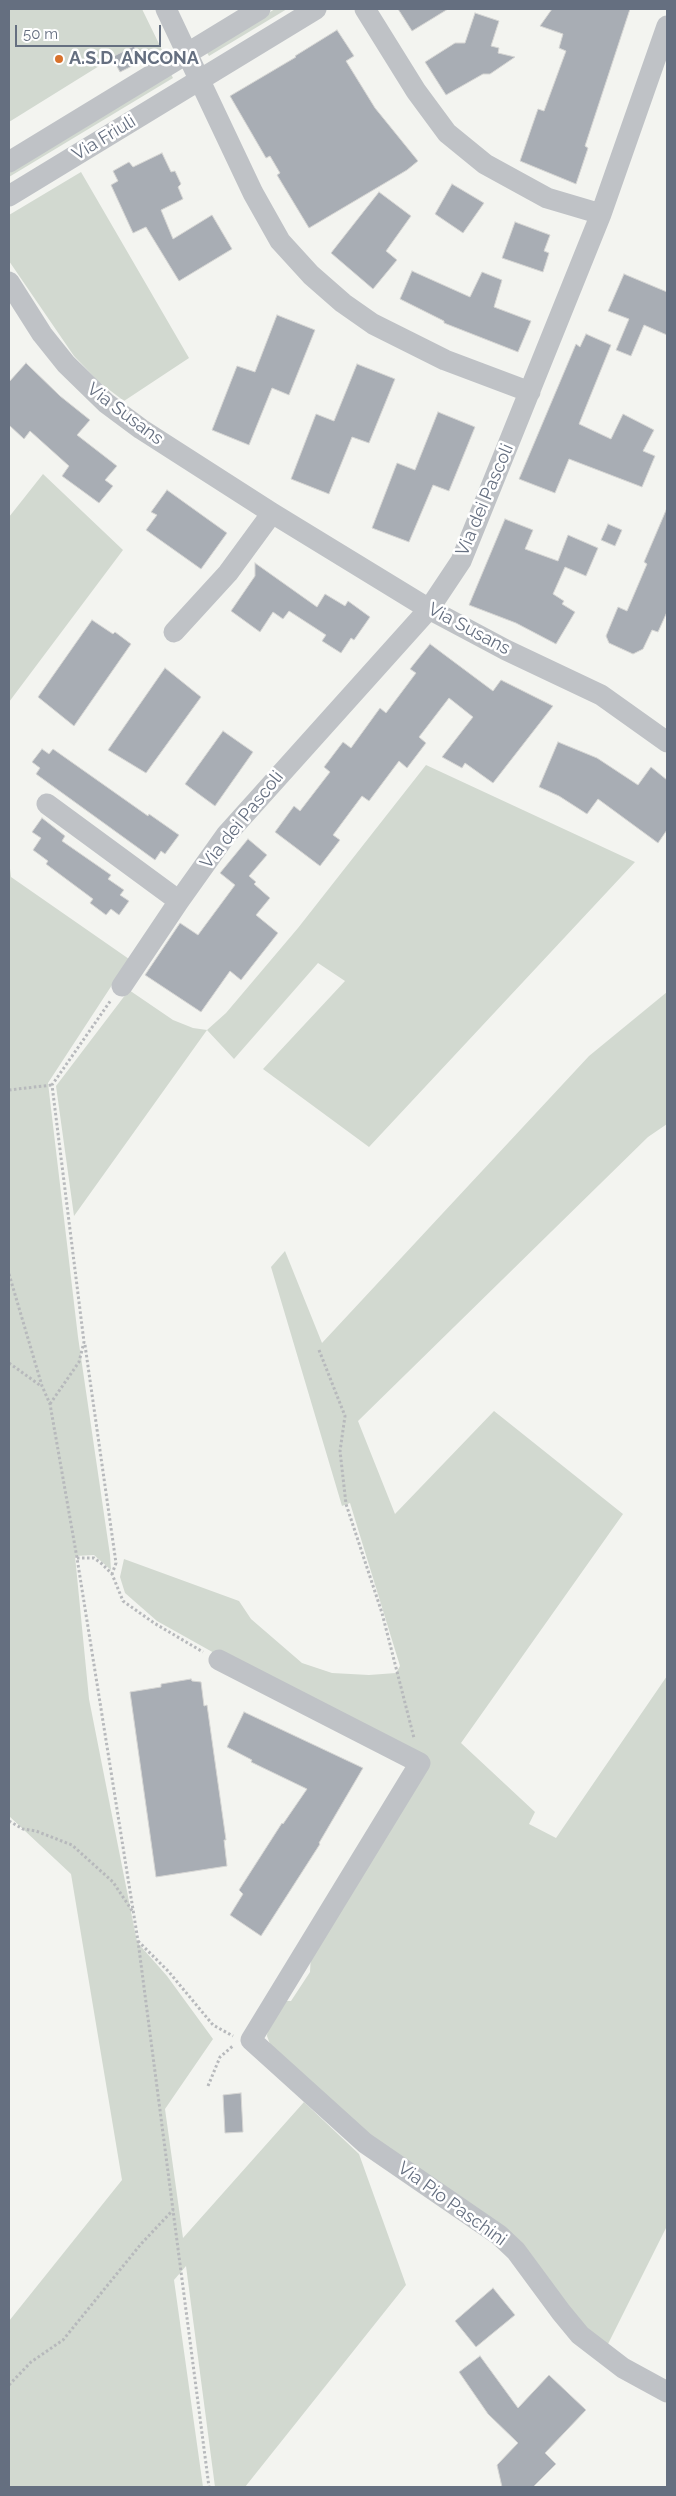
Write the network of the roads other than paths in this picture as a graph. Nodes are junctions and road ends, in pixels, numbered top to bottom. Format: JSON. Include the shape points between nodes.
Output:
{"nodes":[{"id":1,"x":166,"y":9,"type":"edge"},
{"id":2,"x":260,"y":9,"type":"edge"},
{"id":3,"x":316,"y":9,"type":"edge"},
{"id":4,"x":365,"y":9,"type":"edge"},
{"id":5,"x":667,"y":26,"type":"edge"},
{"id":6,"x":187,"y":53,"type":"junction"},
{"id":7,"x":200,"y":79,"type":"junction"},
{"id":8,"x":9,"y":162,"type":"edge"},
{"id":9,"x":9,"y":196,"type":"edge"},
{"id":10,"x":601,"y":214,"type":"junction"},
{"id":11,"x":9,"y":282,"type":"edge"},
{"id":12,"x":530,"y":392,"type":"junction"},
{"id":13,"x":272,"y":513,"type":"junction"},
{"id":14,"x":429,"y":608,"type":"junction"},
{"id":15,"x":174,"y":632,"type":"dead end"},
{"id":16,"x":667,"y":742,"type":"edge"},
{"id":17,"x":47,"y":804,"type":"dead end"},
{"id":18,"x":179,"y":901,"type":"junction"},
{"id":19,"x":122,"y":986,"type":"road end"},
{"id":20,"x":219,"y":1660,"type":"road end"},
{"id":21,"x":667,"y":2392,"type":"edge"}],
"edges":[{"from":1,"to":6,"type":"street"},
{"from":2,"to":6,"type":"street","name":"Via Friuli"},
{"from":3,"to":7,"type":"street","name":"Via Friuli"},
{"from":4,"to":10,"type":"street","via":[[416,91],[447,133],[484,164],[547,198]]},
{"from":5,"to":10,"type":"street","name":"Via dei Pascoli"},
{"from":6,"to":7,"type":"street"},
{"from":6,"to":8,"type":"street","name":"Via Friuli"},
{"from":7,"to":9,"type":"street","name":"Via Friuli"},
{"from":7,"to":12,"type":"street","via":[[252,193],[280,241],[312,275],[343,304],[373,324],[445,360]]},
{"from":10,"to":12,"type":"street","name":"Via dei Pascoli"},
{"from":11,"to":13,"type":"street","name":"Via Susans","via":[[42,334],[66,364],[106,403]]},
{"from":12,"to":14,"type":"street","name":"Via dei Pascoli","via":[[460,560]]},
{"from":13,"to":14,"type":"street","name":"Via Susans"},
{"from":13,"to":15,"type":"street","via":[[228,573]]},
{"from":14,"to":16,"type":"street","name":"Via Susans","via":[[506,650],[601,695]]},
{"from":14,"to":18,"type":"street","name":"Via dei Pascoli","via":[[226,834]]},
{"from":17,"to":18,"type":"street"},
{"from":18,"to":19,"type":"street","name":"Via dei Pascoli"},
{"from":20,"to":21,"type":"street","name":"Via Pio Paschini","via":[[420,1763],[251,2040],[365,2144],[499,2235],[516,2251],[580,2335],[623,2368]]}]}
